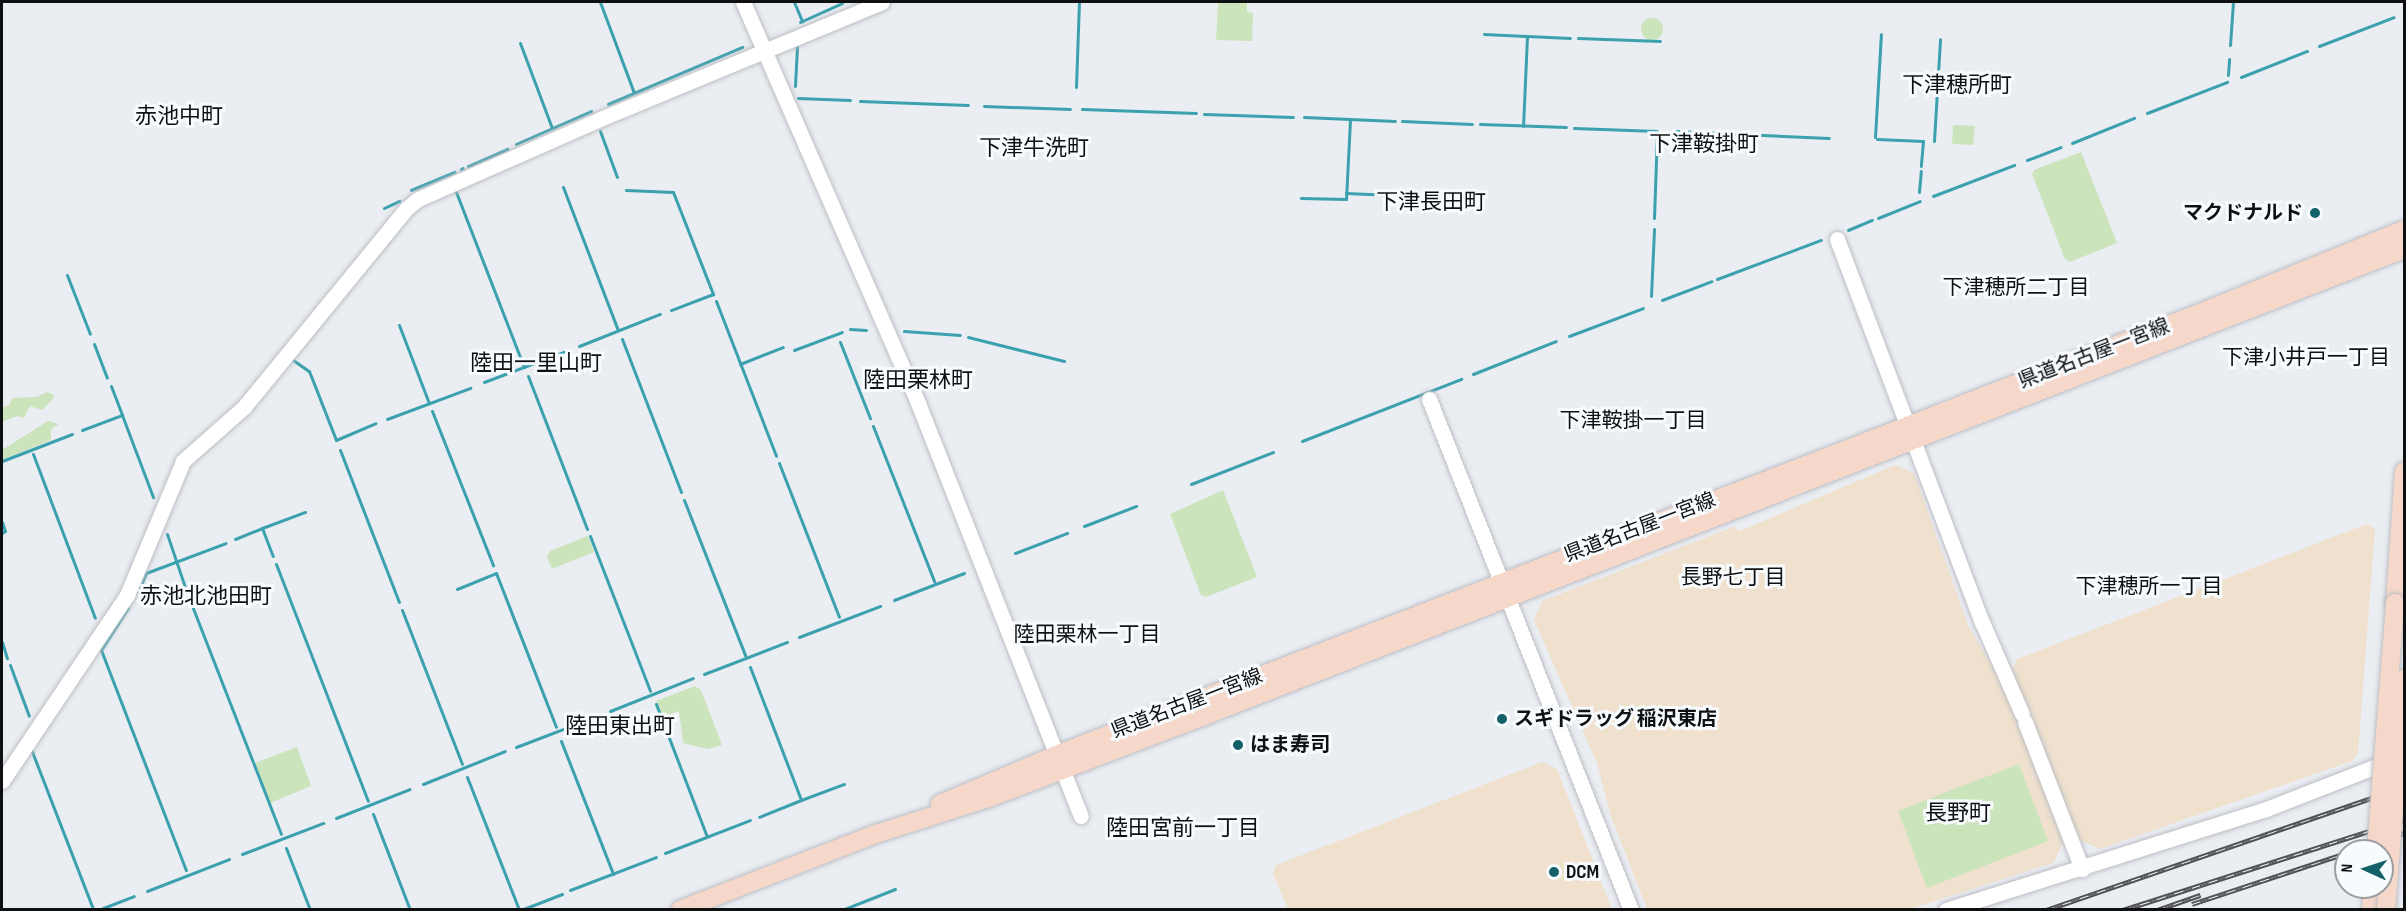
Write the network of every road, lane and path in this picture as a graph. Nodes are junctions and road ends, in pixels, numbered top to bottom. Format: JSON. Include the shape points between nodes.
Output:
{"nodes":[{"id":1,"x":743,"y":2,"type":"edge"},
{"id":2,"x":882,"y":2,"type":"edge"},
{"id":3,"x":761,"y":49,"type":"junction"},
{"id":4,"x":2404,"y":231,"type":"edge"},
{"id":5,"x":1837,"y":239,"type":"dead end"},
{"id":6,"x":2404,"y":249,"type":"edge"},
{"id":7,"x":1429,"y":399,"type":"dead end"},
{"id":8,"x":1911,"y":432,"type":"junction"},
{"id":9,"x":2404,"y":471,"type":"edge"},
{"id":10,"x":1505,"y":589,"type":"junction"},
{"id":11,"x":2404,"y":679,"type":"edge"},
{"id":12,"x":2404,"y":755,"type":"edge"},
{"id":13,"x":1059,"y":763,"type":"junction"},
{"id":14,"x":2,"y":781,"type":"edge"},
{"id":15,"x":1081,"y":816,"type":"dead end"},
{"id":16,"x":2377,"y":839,"type":"edge"},
{"id":17,"x":2082,"y":869,"type":"junction"},
{"id":18,"x":680,"y":909,"type":"edge"},
{"id":19,"x":1631,"y":909,"type":"edge"},
{"id":20,"x":1946,"y":909,"type":"edge"},
{"id":21,"x":2386,"y":909,"type":"edge"}],
"edges":[{"from":1,"to":3,"type":"street"},
{"from":2,"to":3,"type":"street"},
{"from":3,"to":13,"type":"street","via":[[918,403]]},
{"from":3,"to":14,"type":"street","via":[[425,195],[407,207],[244,408],[183,460],[127,595]]},
{"from":4,"to":8,"type":"main road","name":"県道名古屋一宮線"},
{"from":5,"to":8,"type":"street"},
{"from":6,"to":8,"type":"main road","name":"県道名古屋一宮線"},
{"from":7,"to":10,"type":"street"},
{"from":8,"to":10,"type":"main road","name":"県道名古屋一宮線"},
{"from":8,"to":17,"type":"street","via":[[1982,622]]},
{"from":9,"to":16,"type":"main road","bridge":true},
{"from":10,"to":13,"type":"main road","name":"県道名古屋一宮線"},
{"from":10,"to":19,"type":"street"},
{"from":11,"to":21,"type":"main road","bridge":true},
{"from":12,"to":17,"type":"street","via":[[2266,808]]},
{"from":13,"to":15,"type":"street"},
{"from":13,"to":18,"type":"main road","name":"県道名古屋一宮線","via":[[897,830],[879,833]]},
{"from":17,"to":20,"type":"street"}]}
